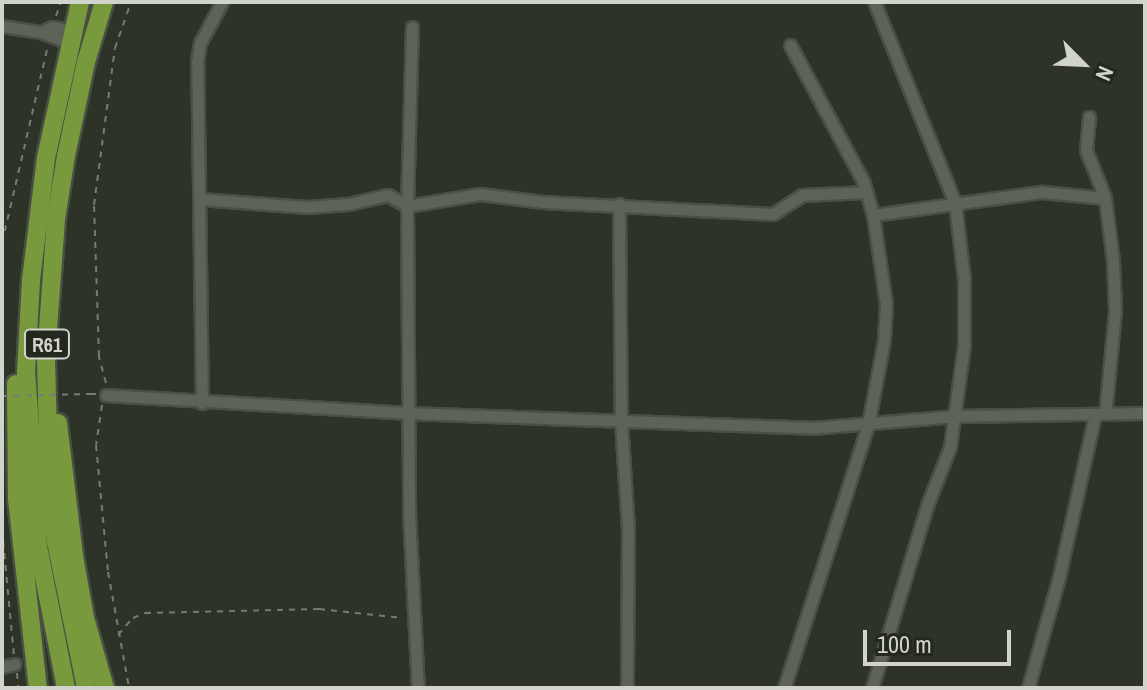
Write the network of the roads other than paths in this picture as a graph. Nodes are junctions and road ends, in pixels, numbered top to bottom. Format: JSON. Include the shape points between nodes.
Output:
{"nodes":[{"id":1,"x":80,"y":2,"type":"edge"},
{"id":2,"x":104,"y":2,"type":"edge"},
{"id":3,"x":222,"y":2,"type":"edge"},
{"id":4,"x":874,"y":2,"type":"edge"},
{"id":5,"x":2,"y":26,"type":"edge"},
{"id":6,"x":412,"y":27,"type":"dead end"},
{"id":7,"x":70,"y":36,"type":"junction"},
{"id":8,"x":790,"y":45,"type":"dead end"},
{"id":9,"x":86,"y":62,"type":"junction"},
{"id":10,"x":1089,"y":117,"type":"dead end"},
{"id":11,"x":46,"y":158,"type":"junction"},
{"id":12,"x":866,"y":192,"type":"junction"},
{"id":13,"x":1105,"y":198,"type":"junction"},
{"id":14,"x":199,"y":199,"type":"junction"},
{"id":15,"x":955,"y":203,"type":"junction"},
{"id":16,"x":619,"y":204,"type":"junction"},
{"id":17,"x":407,"y":206,"type":"junction"},
{"id":18,"x":873,"y":215,"type":"junction"},
{"id":19,"x":106,"y":395,"type":"road end"},
{"id":20,"x":202,"y":403,"type":"junction"},
{"id":21,"x":408,"y":413,"type":"junction"},
{"id":22,"x":1145,"y":413,"type":"edge"},
{"id":23,"x":1100,"y":414,"type":"junction"},
{"id":24,"x":955,"y":416,"type":"junction"},
{"id":25,"x":621,"y":421,"type":"junction"},
{"id":26,"x":868,"y":425,"type":"junction"},
{"id":27,"x":15,"y":664,"type":"road end"},
{"id":28,"x":2,"y":667,"type":"edge"},
{"id":29,"x":38,"y":688,"type":"edge"},
{"id":30,"x":66,"y":688,"type":"edge"},
{"id":31,"x":86,"y":688,"type":"edge"},
{"id":32,"x":105,"y":688,"type":"edge"},
{"id":33,"x":418,"y":688,"type":"edge"},
{"id":34,"x":627,"y":688,"type":"edge"},
{"id":35,"x":784,"y":688,"type":"edge"},
{"id":36,"x":872,"y":688,"type":"edge"},
{"id":37,"x":1028,"y":688,"type":"edge"}],
"edges":[{"from":1,"to":7,"type":"main road","number":"R61"},
{"from":2,"to":9,"type":"main road","number":"R61"},
{"from":3,"to":14,"type":"street","via":[[200,43],[197,62]]},
{"from":4,"to":15,"type":"street"},
{"from":5,"to":7,"type":"street"},
{"from":6,"to":17,"type":"street"},
{"from":7,"to":11,"type":"main road","number":"R61"},
{"from":8,"to":12,"type":"street"},
{"from":9,"to":31,"type":"main road","number":"R61","via":[[56,219],[46,356],[56,542]]},
{"from":9,"to":32,"type":"main road","via":[[57,285],[58,418],[74,556]]},
{"from":10,"to":13,"type":"street","via":[[1086,150]]},
{"from":11,"to":29,"type":"main road","via":[[36,187],[23,286],[16,407],[17,499]]},
{"from":11,"to":30,"type":"main road","number":"R61","via":[[26,372],[37,534]]},
{"from":12,"to":16,"type":"street","via":[[802,195],[773,214]]},
{"from":12,"to":18,"type":"street"},
{"from":13,"to":15,"type":"street","via":[[1042,192]]},
{"from":13,"to":23,"type":"street","via":[[1115,311]]},
{"from":14,"to":17,"type":"street","via":[[307,207],[388,195]]},
{"from":14,"to":20,"type":"street"},
{"from":15,"to":18,"type":"street"},
{"from":15,"to":24,"type":"street","via":[[964,279]]},
{"from":16,"to":17,"type":"street","via":[[480,194]]},
{"from":16,"to":25,"type":"street"},
{"from":17,"to":21,"type":"street"},
{"from":18,"to":26,"type":"street","via":[[886,304]]},
{"from":19,"to":20,"type":"street"},
{"from":20,"to":21,"type":"street"},
{"from":21,"to":25,"type":"street"},
{"from":21,"to":33,"type":"street"},
{"from":22,"to":23,"type":"street"},
{"from":23,"to":24,"type":"street"},
{"from":23,"to":37,"type":"street"},
{"from":24,"to":26,"type":"street"},
{"from":24,"to":36,"type":"street","via":[[950,447]]},
{"from":25,"to":26,"type":"street"},
{"from":25,"to":34,"type":"street","via":[[628,530]]},
{"from":26,"to":35,"type":"street"},
{"from":27,"to":28,"type":"street"}]}
